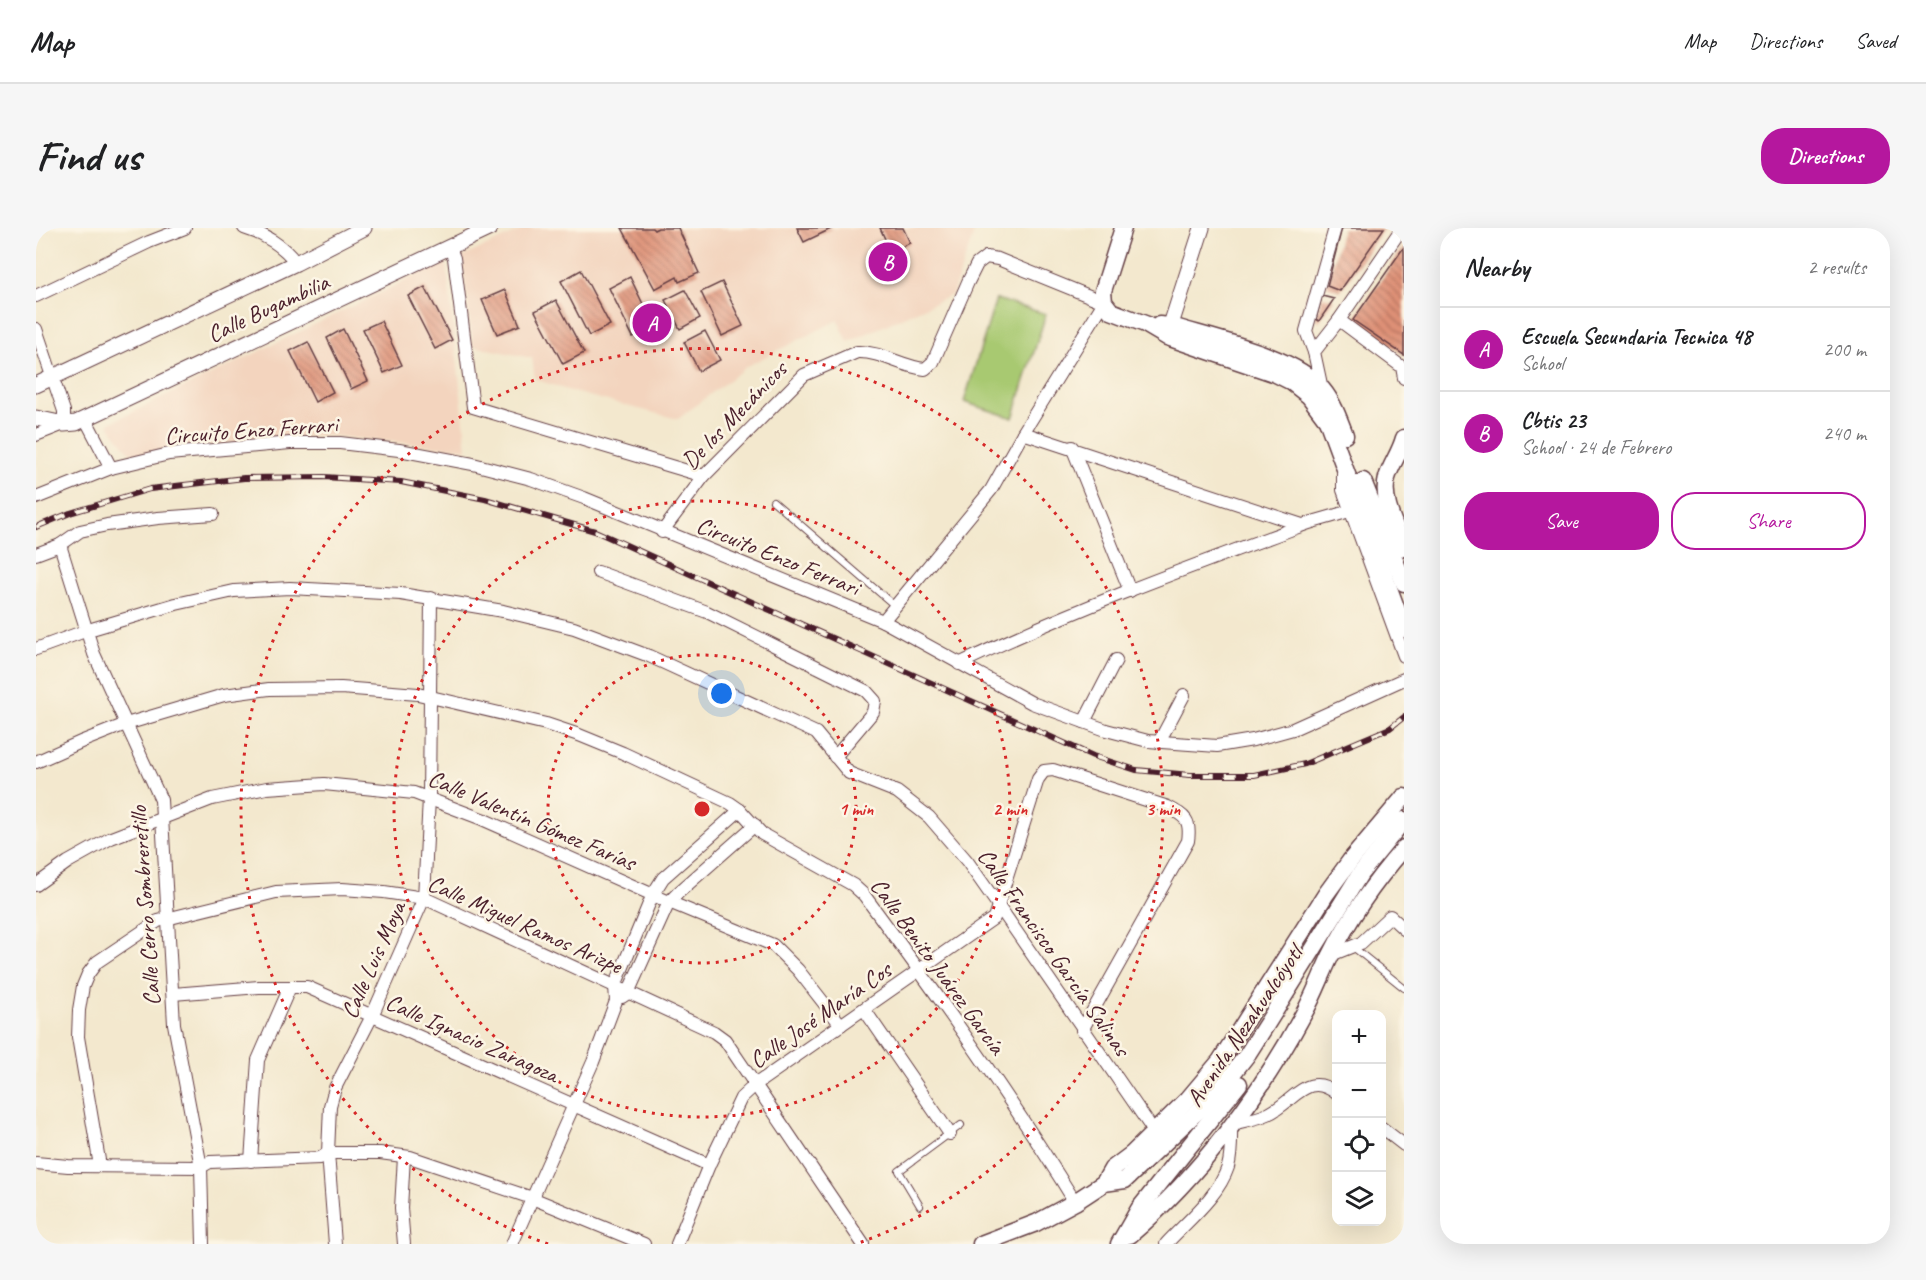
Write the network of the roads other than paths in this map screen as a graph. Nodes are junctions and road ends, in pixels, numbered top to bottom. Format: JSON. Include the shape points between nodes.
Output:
{"nodes":[{"id":1,"x":185,"y":228,"type":"edge"},
{"id":2,"x":244,"y":228,"type":"edge"},
{"id":3,"x":364,"y":228,"type":"edge"},
{"id":4,"x":490,"y":228,"type":"edge"},
{"id":5,"x":1123,"y":228,"type":"edge"},
{"id":6,"x":1202,"y":228,"type":"edge"},
{"id":7,"x":1335,"y":228,"type":"edge"},
{"id":8,"x":1402,"y":228,"type":"edge"},
{"id":9,"x":450,"y":248,"type":"junction"},
{"id":10,"x":296,"y":263,"type":"junction"},
{"id":11,"x":36,"y":296,"type":"edge"},
{"id":12,"x":1104,"y":302,"type":"junction"},
{"id":13,"x":1339,"y":320,"type":"junction"},
{"id":14,"x":36,"y":329,"type":"edge"},
{"id":15,"x":1169,"y":331,"type":"junction"},
{"id":16,"x":1314,"y":352,"type":"junction"},
{"id":17,"x":53,"y":377,"type":"junction"},
{"id":18,"x":1404,"y":378,"type":"edge"},
{"id":19,"x":36,"y":385,"type":"edge"},
{"id":20,"x":1318,"y":396,"type":"junction"},
{"id":21,"x":36,"y":418,"type":"edge"},
{"id":22,"x":85,"y":418,"type":"junction"},
{"id":23,"x":64,"y":424,"type":"junction"},
{"id":24,"x":1023,"y":433,"type":"junction"},
{"id":25,"x":36,"y":435,"type":"edge"},
{"id":26,"x":1404,"y":438,"type":"edge"},
{"id":27,"x":1072,"y":447,"type":"junction"},
{"id":28,"x":1343,"y":460,"type":"junction"},
{"id":29,"x":111,"y":468,"type":"junction"},
{"id":30,"x":704,"y":476,"type":"junction"},
{"id":31,"x":36,"y":498,"type":"edge"},
{"id":32,"x":773,"y":501,"type":"dead end"},
{"id":33,"x":1351,"y":510,"type":"junction"},
{"id":34,"x":213,"y":513,"type":"dead end"},
{"id":35,"x":1302,"y":525,"type":"junction"},
{"id":36,"x":662,"y":532,"type":"junction"},
{"id":37,"x":60,"y":545,"type":"junction"},
{"id":38,"x":1404,"y":548,"type":"edge"},
{"id":39,"x":36,"y":555,"type":"edge"},
{"id":40,"x":598,"y":572,"type":"dead end"},
{"id":41,"x":1404,"y":583,"type":"edge"},
{"id":42,"x":1130,"y":591,"type":"junction"},
{"id":43,"x":431,"y":598,"type":"junction"},
{"id":44,"x":895,"y":606,"type":"junction"},
{"id":45,"x":883,"y":621,"type":"junction"},
{"id":46,"x":1404,"y":628,"type":"edge"},
{"id":47,"x":86,"y":631,"type":"junction"},
{"id":48,"x":36,"y":649,"type":"edge"},
{"id":49,"x":1404,"y":656,"type":"edge"},
{"id":50,"x":1116,"y":660,"type":"dead end"},
{"id":51,"x":959,"y":664,"type":"junction"},
{"id":52,"x":1404,"y":679,"type":"edge"},
{"id":53,"x":1184,"y":695,"type":"dead end"},
{"id":54,"x":430,"y":698,"type":"junction"},
{"id":55,"x":1084,"y":722,"type":"junction"},
{"id":56,"x":126,"y":724,"type":"junction"},
{"id":57,"x":1160,"y":742,"type":"junction"},
{"id":58,"x":835,"y":756,"type":"junction"},
{"id":59,"x":36,"y":762,"type":"edge"},
{"id":60,"x":429,"y":798,"type":"junction"},
{"id":61,"x":1404,"y":798,"type":"edge"},
{"id":62,"x":740,"y":810,"type":"junction"},
{"id":63,"x":162,"y":817,"type":"junction"},
{"id":64,"x":1404,"y":820,"type":"edge"},
{"id":65,"x":755,"y":825,"type":"junction"},
{"id":66,"x":1404,"y":836,"type":"edge"},
{"id":67,"x":1404,"y":848,"type":"edge"},
{"id":68,"x":36,"y":885,"type":"edge"},
{"id":69,"x":653,"y":894,"type":"junction"},
{"id":70,"x":423,"y":898,"type":"junction"},
{"id":71,"x":669,"y":902,"type":"junction"},
{"id":72,"x":998,"y":905,"type":"junction"},
{"id":73,"x":169,"y":919,"type":"junction"},
{"id":74,"x":1404,"y":929,"type":"edge"},
{"id":75,"x":1353,"y":947,"type":"junction"},
{"id":76,"x":1331,"y":955,"type":"junction"},
{"id":77,"x":920,"y":971,"type":"junction"},
{"id":78,"x":615,"y":986,"type":"junction"},
{"id":79,"x":290,"y":987,"type":"junction"},
{"id":80,"x":1404,"y":988,"type":"edge"},
{"id":81,"x":628,"y":993,"type":"junction"},
{"id":82,"x":173,"y":994,"type":"junction"},
{"id":83,"x":616,"y":1001,"type":"junction"},
{"id":84,"x":864,"y":1009,"type":"junction"},
{"id":85,"x":372,"y":1016,"type":"junction"},
{"id":86,"x":841,"y":1025,"type":"junction"},
{"id":87,"x":1082,"y":1030,"type":"junction"},
{"id":88,"x":756,"y":1084,"type":"junction"},
{"id":89,"x":1332,"y":1090,"type":"edge"},
{"id":90,"x":574,"y":1106,"type":"junction"},
{"id":91,"x":1231,"y":1124,"type":"junction"},
{"id":92,"x":961,"y":1125,"type":"dead end"},
{"id":93,"x":1386,"y":1130,"type":"edge"},
{"id":94,"x":1155,"y":1133,"type":"junction"},
{"id":95,"x":950,"y":1134,"type":"junction"},
{"id":96,"x":1402,"y":1139,"type":"edge"},
{"id":97,"x":328,"y":1153,"type":"junction"},
{"id":98,"x":404,"y":1156,"type":"junction"},
{"id":99,"x":251,"y":1161,"type":"junction"},
{"id":100,"x":36,"y":1163,"type":"edge"},
{"id":101,"x":709,"y":1165,"type":"junction"},
{"id":102,"x":99,"y":1166,"type":"junction"},
{"id":103,"x":201,"y":1167,"type":"junction"},
{"id":104,"x":1104,"y":1183,"type":"junction"},
{"id":105,"x":532,"y":1198,"type":"junction"},
{"id":106,"x":1075,"y":1202,"type":"junction"},
{"id":107,"x":920,"y":1206,"type":"dead end"},
{"id":108,"x":1120,"y":1243,"type":"edge"},
{"id":109,"x":203,"y":1244,"type":"edge"},
{"id":110,"x":335,"y":1244,"type":"edge"},
{"id":111,"x":404,"y":1244,"type":"edge"},
{"id":112,"x":512,"y":1244,"type":"edge"},
{"id":113,"x":644,"y":1244,"type":"edge"},
{"id":114,"x":677,"y":1244,"type":"edge"},
{"id":115,"x":863,"y":1244,"type":"edge"},
{"id":116,"x":981,"y":1244,"type":"edge"},
{"id":117,"x":1166,"y":1244,"type":"edge"}],
"edges":[{"from":1,"to":11,"type":"street"},
{"from":2,"to":10,"type":"street","via":[[287,251]]},
{"from":3,"to":10,"type":"street","name":"Calle Bugambilia"},
{"from":4,"to":9,"type":"street","name":"Calle Bugambilia"},
{"from":5,"to":12,"type":"main road","via":[[1103,291]]},
{"from":6,"to":15,"type":"street"},
{"from":7,"to":16,"type":"street","via":[[1306,331]]},
{"from":8,"to":13,"type":"street"},
{"from":9,"to":22,"type":"street","name":"Calle Bugambilia"},
{"from":9,"to":30,"type":"street","via":[[473,407]]},
{"from":10,"to":17,"type":"street","name":"Calle Bugambilia"},
{"from":12,"to":15,"type":"main road","via":[[1112,311]]},
{"from":12,"to":24,"type":"street"},
{"from":12,"to":30,"type":"street","name":"De los Mecánicos","via":[[986,257],[977,264],[933,363],[925,369],[915,368],[867,351],[842,357],[804,375]]},
{"from":13,"to":16,"type":"street"},
{"from":13,"to":18,"type":"street","via":[[1402,367]]},
{"from":14,"to":17,"type":"street"},
{"from":15,"to":20,"type":"main road","via":[[1276,374]]},
{"from":16,"to":20,"type":"street"},
{"from":17,"to":19,"type":"street","name":"Calle Bugambilia"},
{"from":17,"to":23,"type":"street"},
{"from":20,"to":28,"type":"main road"},
{"from":20,"to":41,"type":"main road","via":[[1339,420]]},
{"from":21,"to":23,"type":"street"},
{"from":22,"to":23,"type":"street","name":"Calle Bugambilia"},
{"from":22,"to":29,"type":"street"},
{"from":23,"to":25,"type":"street"},
{"from":24,"to":27,"type":"street"},
{"from":24,"to":44,"type":"street","via":[[991,490]]},
{"from":26,"to":38,"type":"main road","via":[[1385,488]]},
{"from":27,"to":35,"type":"street"},
{"from":27,"to":42,"type":"street"},
{"from":28,"to":33,"type":"street","via":[[1343,490]]},
{"from":28,"to":46,"type":"main road"},
{"from":29,"to":31,"type":"street","name":"Circuito Enzo Ferrari"},
{"from":29,"to":36,"type":"street","name":"Circuito Enzo Ferrari","via":[[169,454],[290,443],[340,443],[399,450],[531,479]]},
{"from":30,"to":36,"type":"street","name":"De los Mecánicos"},
{"from":32,"to":44,"type":"lane"},
{"from":33,"to":35,"type":"street"},
{"from":33,"to":49,"type":"street"},
{"from":34,"to":37,"type":"street","via":[[106,525],[80,531]]},
{"from":35,"to":42,"type":"street"},
{"from":36,"to":45,"type":"street","name":"Circuito Enzo Ferrari"},
{"from":37,"to":39,"type":"street"},
{"from":37,"to":47,"type":"street","name":"Calle Cerro Sombreretillo"},
{"from":40,"to":58,"type":"street","via":[[708,612],[866,691],[874,701],[873,712]]},
{"from":42,"to":51,"type":"street"},
{"from":43,"to":47,"type":"street","name":"Calle Francisco García Salinas","via":[[355,590],[234,591]]},
{"from":43,"to":54,"type":"street","name":"Calle Luis Moya"},
{"from":43,"to":58,"type":"street","name":"Calle Francisco García Salinas","via":[[574,628],[649,656],[816,733]]},
{"from":44,"to":45,"type":"street"},
{"from":45,"to":51,"type":"street","name":"Circuito Enzo Ferrari"},
{"from":47,"to":48,"type":"street","name":"Calle Francisco García Salinas"},
{"from":47,"to":56,"type":"street","name":"Calle Cerro Sombreretillo"},
{"from":50,"to":55,"type":"street"},
{"from":51,"to":55,"type":"street","name":"Circuito Enzo Ferrari","via":[[1032,703]]},
{"from":52,"to":57,"type":"street","name":"Circuito Enzo Ferrari","via":[[1293,729],[1253,741],[1217,746]]},
{"from":53,"to":57,"type":"street"},
{"from":54,"to":56,"type":"street","name":"Calle Benito Juárez García","via":[[341,688],[269,689],[224,695]]},
{"from":54,"to":60,"type":"street","name":"Calle Luis Moya"},
{"from":54,"to":62,"type":"street","name":"Calle Benito Juárez García","via":[[579,735]]},
{"from":55,"to":57,"type":"street","name":"Circuito Enzo Ferrari"},
{"from":56,"to":59,"type":"street","name":"Calle Benito Juárez García"},
{"from":56,"to":63,"type":"street","name":"Calle Cerro Sombreretillo","via":[[161,800]]},
{"from":58,"to":72,"type":"street","name":"Calle Francisco García Salinas","via":[[849,773],[897,792],[929,817]]},
{"from":60,"to":63,"type":"street","name":"Calle Valentín Gómez Farías","via":[[324,784],[267,788],[212,799]]},
{"from":60,"to":69,"type":"street","name":"Calle Valentín Gómez Farías"},
{"from":60,"to":70,"type":"street","name":"Calle Luis Moya"},
{"from":61,"to":94,"type":"main road","name":"Avenida Nezahualcóyotl","via":[[1326,894],[1220,1061]]},
{"from":62,"to":65,"type":"street","name":"Calle Benito Juárez García"},
{"from":62,"to":69,"type":"street","via":[[663,878]]},
{"from":63,"to":68,"type":"street","name":"Calle Valentín Gómez Farías","via":[[111,838]]},
{"from":63,"to":73,"type":"street","name":"Calle Cerro Sombreretillo"},
{"from":64,"to":104,"type":"main road","name":"Avenida Nezahualcóyotl","via":[[1360,874],[1268,1022],[1218,1092],[1125,1180]]},
{"from":65,"to":71,"type":"street"},
{"from":65,"to":77,"type":"street","name":"Calle Benito Juárez García","via":[[762,834],[853,885]]},
{"from":66,"to":108,"type":"main road","name":"Avenida Nezahualcóyotl","via":[[1351,905],[1248,1071],[1139,1209]]},
{"from":67,"to":76,"type":"main road","name":"Avenida Nezahualcóyotl","via":[[1361,904]]},
{"from":69,"to":71,"type":"street","name":"Calle Valentín Gómez Farías"},
{"from":69,"to":78,"type":"street"},
{"from":70,"to":73,"type":"street","name":"Calle Miguel Ramos Arizpe","via":[[342,889],[276,892]]},
{"from":70,"to":78,"type":"street","name":"Calle Miguel Ramos Arizpe"},
{"from":70,"to":85,"type":"street","name":"Calle Luis Moya"},
{"from":71,"to":81,"type":"street"},
{"from":71,"to":86,"type":"street","name":"Calle Valentín Gómez Farías","via":[[773,945]]},
{"from":72,"to":77,"type":"street","name":"Calle José María Cos","via":[[994,918]]},
{"from":72,"to":87,"type":"street","name":"Calle Francisco García Salinas"},
{"from":72,"to":87,"type":"street","name":"Calle José María Cos","via":[[1038,779],[1044,771],[1053,770],[1185,816],[1190,829],[1188,841]]},
{"from":73,"to":82,"type":"street","name":"Calle Cerro Sombreretillo"},
{"from":73,"to":102,"type":"street","name":"Calle Miguel Ramos Arizpe","via":[[158,921],[97,962],[83,986],[78,1037]]},
{"from":74,"to":75,"type":"street","via":[[1390,916]]},
{"from":75,"to":76,"type":"street"},
{"from":75,"to":80,"type":"lane"},
{"from":76,"to":91,"type":"main road","name":"Avenida Nezahualcóyotl","via":[[1304,1014],[1268,1074]]},
{"from":77,"to":84,"type":"street","name":"Calle José María Cos"},
{"from":77,"to":106,"type":"street","name":"Calle Benito Juárez García","via":[[1029,1127]]},
{"from":78,"to":81,"type":"street","name":"Calle Miguel Ramos Arizpe"},
{"from":78,"to":83,"type":"street"},
{"from":79,"to":82,"type":"street","name":"Calle Ignacio Zaragoza"},
{"from":79,"to":85,"type":"street","name":"Calle Ignacio Zaragoza","via":[[318,990]]},
{"from":79,"to":99,"type":"street","via":[[258,1060]]},
{"from":81,"to":83,"type":"street"},
{"from":81,"to":88,"type":"street","name":"Calle Miguel Ramos Arizpe","via":[[714,1032],[731,1047]]},
{"from":82,"to":103,"type":"street","name":"Calle Cerro Sombreretillo","via":[[174,1024]]},
{"from":83,"to":90,"type":"street"},
{"from":84,"to":86,"type":"street","name":"Calle José María Cos"},
{"from":84,"to":95,"type":"street"},
{"from":85,"to":90,"type":"street","name":"Calle Ignacio Zaragoza"},
{"from":85,"to":97,"type":"street","name":"Calle Luis Moya","via":[[335,1088],[330,1106]]},
{"from":86,"to":88,"type":"street","name":"Calle José María Cos"},
{"from":87,"to":94,"type":"street","name":"Calle Francisco García Salinas"},
{"from":88,"to":101,"type":"street","name":"Calle José María Cos","via":[[741,1098]]},
{"from":88,"to":115,"type":"street","name":"Calle Miguel Ramos Arizpe"},
{"from":89,"to":91,"type":"street","via":[[1311,1084],[1268,1114]]},
{"from":90,"to":101,"type":"street","name":"Calle Ignacio Zaragoza"},
{"from":90,"to":105,"type":"street"},
{"from":91,"to":108,"type":"main road","name":"Avenida Nezahualcóyotl","via":[[1175,1192]]},
{"from":91,"to":117,"type":"street","via":[[1227,1169],[1214,1193]]},
{"from":92,"to":95,"type":"lane"},
{"from":93,"to":96,"type":"street"},
{"from":94,"to":104,"type":"main road","name":"Avenida Nezahualcóyotl","via":[[1112,1169]]},
{"from":95,"to":107,"type":"lane","via":[[898,1171]]},
{"from":97,"to":98,"type":"street","via":[[380,1152]]},
{"from":97,"to":99,"type":"street","via":[[320,1158]]},
{"from":97,"to":110,"type":"street","name":"Calle Luis Moya"},
{"from":98,"to":105,"type":"street"},
{"from":98,"to":111,"type":"street"},
{"from":99,"to":103,"type":"street","via":[[210,1162]]},
{"from":100,"to":102,"type":"street"},
{"from":101,"to":114,"type":"street","name":"Calle José María Cos"},
{"from":102,"to":103,"type":"street"},
{"from":103,"to":109,"type":"street","name":"Calle Cerro Sombreretillo"},
{"from":104,"to":106,"type":"main road","name":"Avenida Nezahualcóyotl"},
{"from":105,"to":112,"type":"street"},
{"from":105,"to":113,"type":"street"},
{"from":106,"to":116,"type":"main road","name":"Avenida Nezahualcóyotl","via":[[1036,1223]]}]}
